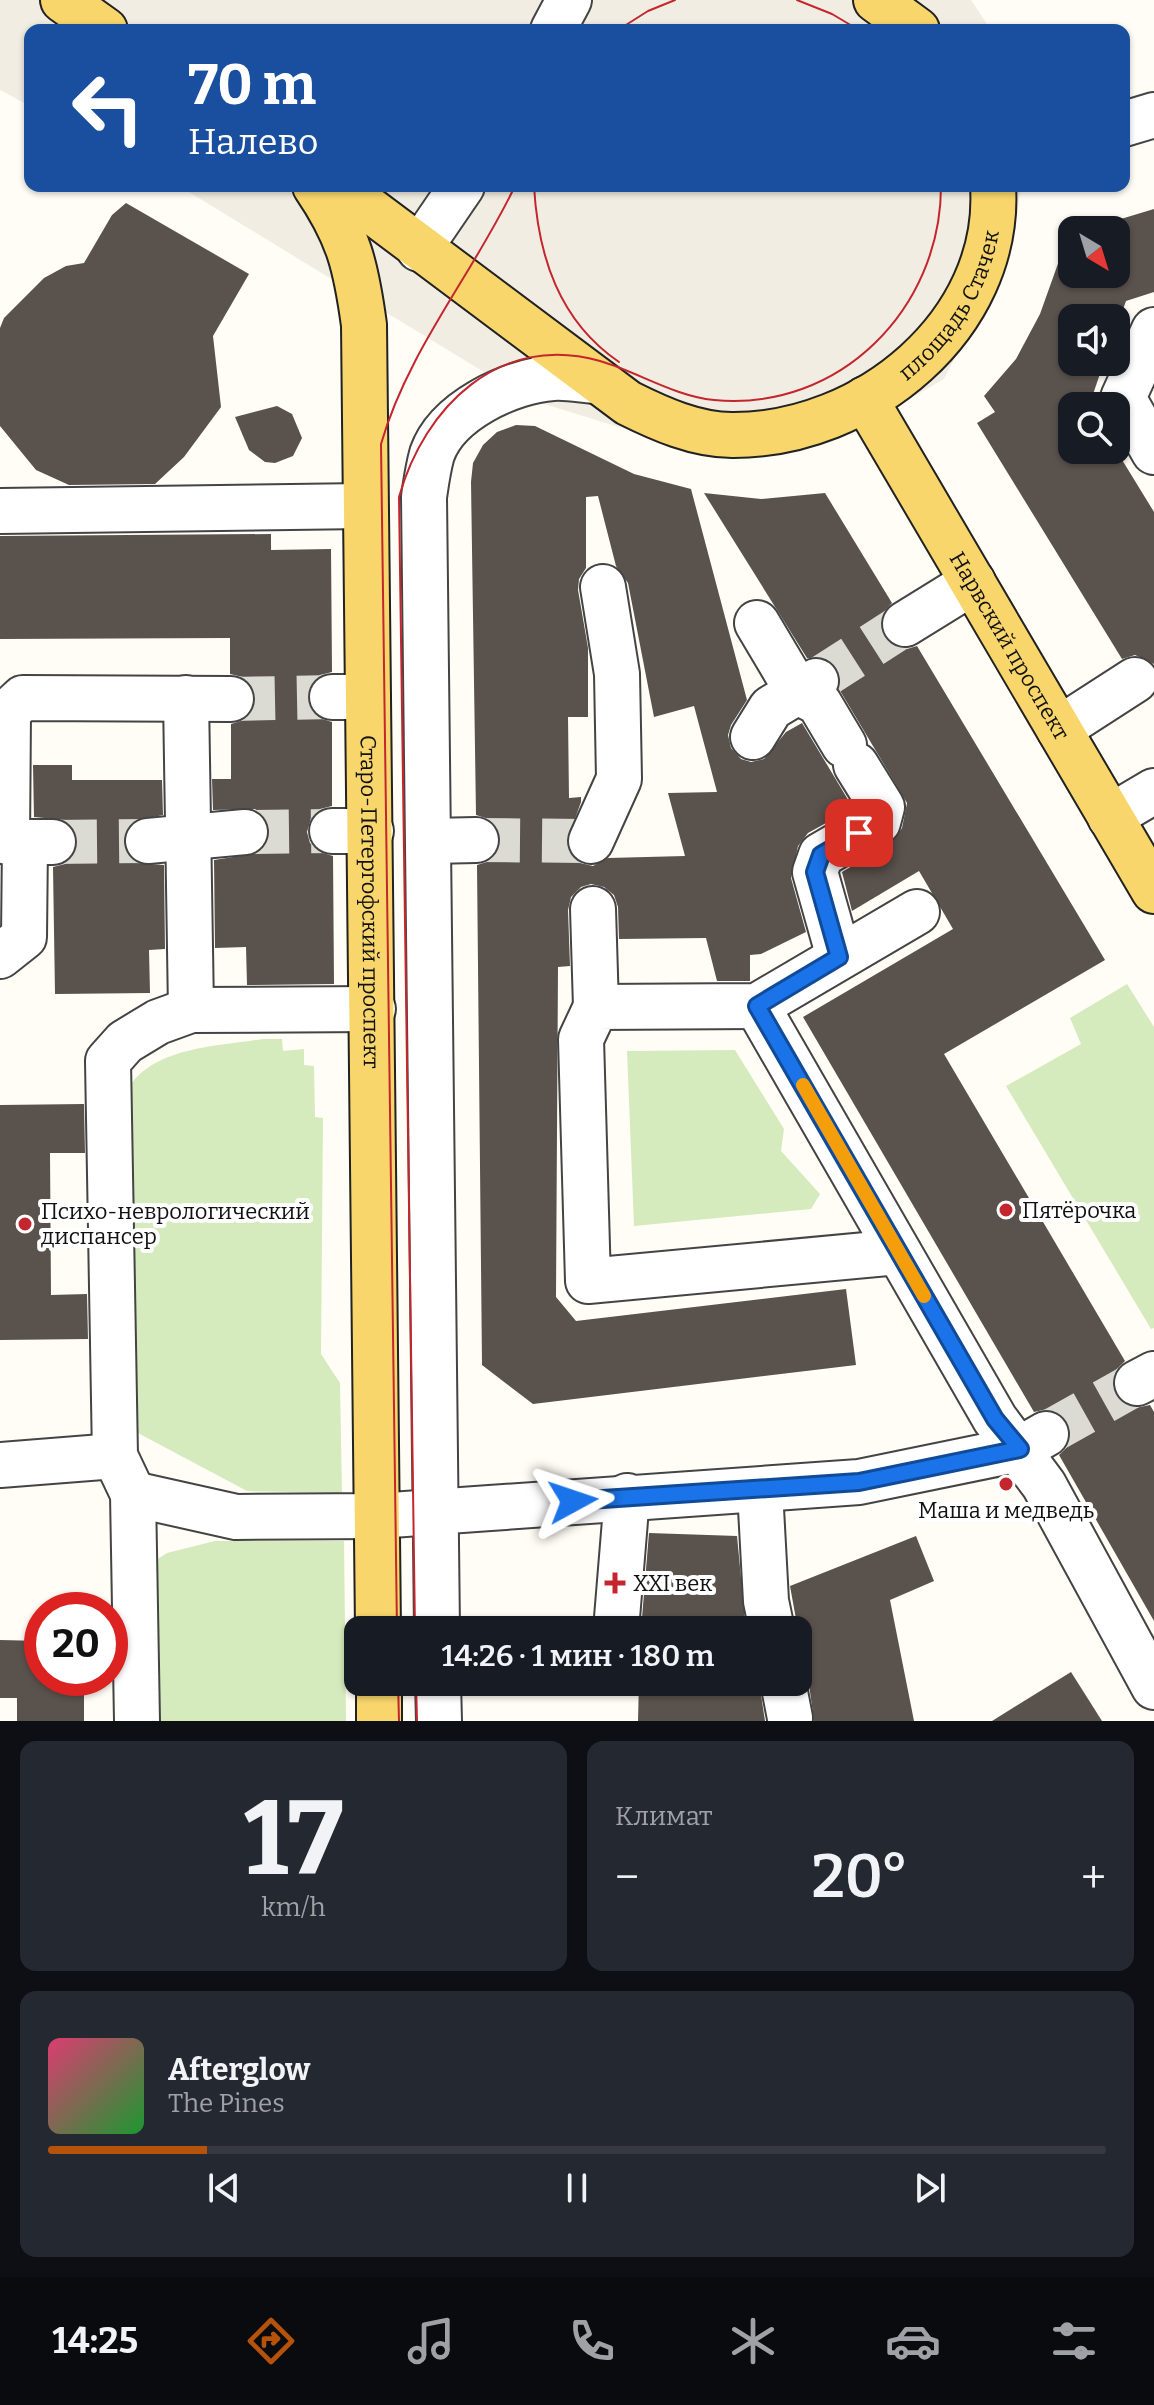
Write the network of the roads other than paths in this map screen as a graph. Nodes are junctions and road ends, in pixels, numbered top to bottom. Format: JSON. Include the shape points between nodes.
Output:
{"nodes":[{"id":1,"x":63,"y":0,"type":"edge"},
{"id":2,"x":569,"y":0,"type":"edge"},
{"id":3,"x":876,"y":0,"type":"edge"},
{"id":4,"x":97,"y":24,"type":"edge"},
{"id":5,"x":556,"y":24,"type":"edge"},
{"id":6,"x":909,"y":24,"type":"edge"},
{"id":7,"x":1154,"y":115,"type":"edge"},
{"id":8,"x":1130,"y":122,"type":"edge"},
{"id":9,"x":319,"y":192,"type":"edge"},
{"id":10,"x":346,"y":192,"type":"edge"},
{"id":11,"x":458,"y":192,"type":"edge"},
{"id":12,"x":992,"y":192,"type":"edge"},
{"id":13,"x":419,"y":249,"type":"junction"},
{"id":14,"x":1154,"y":330,"type":"edge"},
{"id":15,"x":596,"y":381,"type":"junction"},
{"id":16,"x":865,"y":399,"type":"junction"},
{"id":17,"x":1154,"y":452,"type":"edge"},
{"id":18,"x":364,"y":506,"type":"junction"},
{"id":19,"x":0,"y":511,"type":"edge"},
{"id":20,"x":973,"y":582,"type":"junction"},
{"id":21,"x":603,"y":587,"type":"dead end"},
{"id":22,"x":757,"y":623,"type":"dead end"},
{"id":23,"x":905,"y":624,"type":"tunnel mouth"},
{"id":24,"x":1135,"y":680,"type":"dead end"},
{"id":25,"x":807,"y":686,"type":"junction"},
{"id":26,"x":186,"y":698,"type":"junction"},
{"id":27,"x":231,"y":699,"type":"tunnel mouth"},
{"id":28,"x":1059,"y":729,"type":"junction"},
{"id":29,"x":753,"y":737,"type":"dead end"},
{"id":30,"x":1154,"y":791,"type":"edge"},
{"id":31,"x":1110,"y":817,"type":"junction"},
{"id":32,"x":245,"y":832,"type":"tunnel mouth"},
{"id":33,"x":191,"y":837,"type":"junction"},
{"id":34,"x":476,"y":840,"type":"tunnel mouth"},
{"id":35,"x":148,"y":841,"type":"tunnel mouth"},
{"id":36,"x":431,"y":841,"type":"junction"},
{"id":37,"x":21,"y":843,"type":"edge"},
{"id":38,"x":1154,"y":891,"type":"edge"},
{"id":39,"x":917,"y":912,"type":"dead end"},
{"id":40,"x":0,"y":956,"type":"edge"},
{"id":41,"x":839,"y":957,"type":"junction"},
{"id":42,"x":757,"y":1006,"type":"junction"},
{"id":43,"x":596,"y":1007,"type":"junction"},
{"id":44,"x":373,"y":1009,"type":"junction"},
{"id":45,"x":191,"y":1010,"type":"junction"},
{"id":46,"x":898,"y":1252,"type":"junction"},
{"id":47,"x":1033,"y":1441,"type":"junction"},
{"id":48,"x":115,"y":1456,"type":"junction"},
{"id":49,"x":0,"y":1465,"type":"edge"},
{"id":50,"x":760,"y":1490,"type":"junction"},
{"id":51,"x":133,"y":1494,"type":"junction"},
{"id":52,"x":627,"y":1496,"type":"junction"},
{"id":53,"x":457,"y":1510,"type":"junction"},
{"id":54,"x":377,"y":1516,"type":"junction"},
{"id":55,"x":378,"y":1616,"type":"edge"},
{"id":56,"x":439,"y":1616,"type":"edge"},
{"id":57,"x":617,"y":1616,"type":"edge"},
{"id":58,"x":769,"y":1616,"type":"edge"},
{"id":59,"x":1154,"y":1687,"type":"edge"},
{"id":60,"x":379,"y":1696,"type":"edge"},
{"id":61,"x":438,"y":1696,"type":"edge"},
{"id":62,"x":137,"y":1721,"type":"edge"},
{"id":63,"x":379,"y":1721,"type":"edge"},
{"id":64,"x":439,"y":1721,"type":"edge"}],
"edges":[{"from":1,"to":4,"type":"main road"},
{"from":2,"to":5,"type":"street"},
{"from":3,"to":6,"type":"main road"},
{"from":7,"to":8,"type":"street"},
{"from":9,"to":18,"type":"main road","name":"Старо-Петергофский проспект","via":[[356,266],[364,325]]},
{"from":10,"to":13,"type":"main road","name":"площадь Стачек"},
{"from":11,"to":13,"type":"street"},
{"from":12,"to":16,"type":"main road","name":"площадь Стачек","via":[[984,265],[969,299],[947,333],[920,360]]},
{"from":13,"to":15,"type":"main road","name":"площадь Стачек"},
{"from":14,"to":17,"type":"street","via":[[1123,398]]},
{"from":15,"to":16,"type":"main road","name":"площадь Стачек","via":[[663,421],[731,435],[819,421]]},
{"from":15,"to":36,"type":"street","via":[[555,377],[498,392],[459,420],[433,452],[424,497]]},
{"from":16,"to":20,"type":"main road","name":"Нарвский проспект"},
{"from":18,"to":19,"type":"street"},
{"from":18,"to":44,"type":"main road","name":"Старо-Петергофский проспект","via":[[350,697],[352,831]]},
{"from":20,"to":23,"type":"street"},
{"from":20,"to":28,"type":"main road","name":"Нарвский проспект"},
{"from":21,"to":43,"type":"street","via":[[617,674],[619,779],[590,868]]},
{"from":22,"to":25,"type":"street"},
{"from":24,"to":28,"type":"street"},
{"from":25,"to":29,"type":"street","via":[[771,708]]},
{"from":25,"to":41,"type":"street","via":[[882,807],[878,822],[821,855],[815,872]]},
{"from":26,"to":27,"type":"street"},
{"from":26,"to":33,"type":"street"},
{"from":26,"to":37,"type":"street","via":[[23,698],[8,712]]},
{"from":28,"to":31,"type":"main road","name":"Нарвский проспект"},
{"from":30,"to":31,"type":"street"},
{"from":31,"to":38,"type":"main road","name":"Нарвский проспект"},
{"from":32,"to":33,"type":"street"},
{"from":33,"to":35,"type":"street"},
{"from":33,"to":45,"type":"street"},
{"from":34,"to":36,"type":"street"},
{"from":36,"to":53,"type":"street"},
{"from":37,"to":40,"type":"street","via":[[24,937]]},
{"from":39,"to":41,"type":"street"},
{"from":41,"to":42,"type":"street"},
{"from":42,"to":43,"type":"street"},
{"from":42,"to":46,"type":"street"},
{"from":43,"to":46,"type":"street","via":[[581,1039],[588,1281]]},
{"from":44,"to":45,"type":"street"},
{"from":44,"to":54,"type":"main road","name":"Старо-Петергофский проспект"},
{"from":45,"to":48,"type":"street","via":[[125,1042],[108,1061]]},
{"from":46,"to":47,"type":"street","via":[[995,1419]]},
{"from":47,"to":50,"type":"street","via":[[859,1482]]},
{"from":47,"to":59,"type":"street","via":[[1051,1497]]},
{"from":48,"to":49,"type":"street"},
{"from":48,"to":51,"type":"street"},
{"from":50,"to":52,"type":"street"},
{"from":50,"to":58,"type":"street"},
{"from":51,"to":54,"type":"street","via":[[236,1517]]},
{"from":51,"to":62,"type":"street"},
{"from":52,"to":53,"type":"street"},
{"from":52,"to":57,"type":"street"},
{"from":53,"to":54,"type":"street"},
{"from":53,"to":56,"type":"street"},
{"from":54,"to":55,"type":"main road","name":"Старо-Петергофский проспект"},
{"from":60,"to":63,"type":"main road"},
{"from":61,"to":64,"type":"street"}]}
